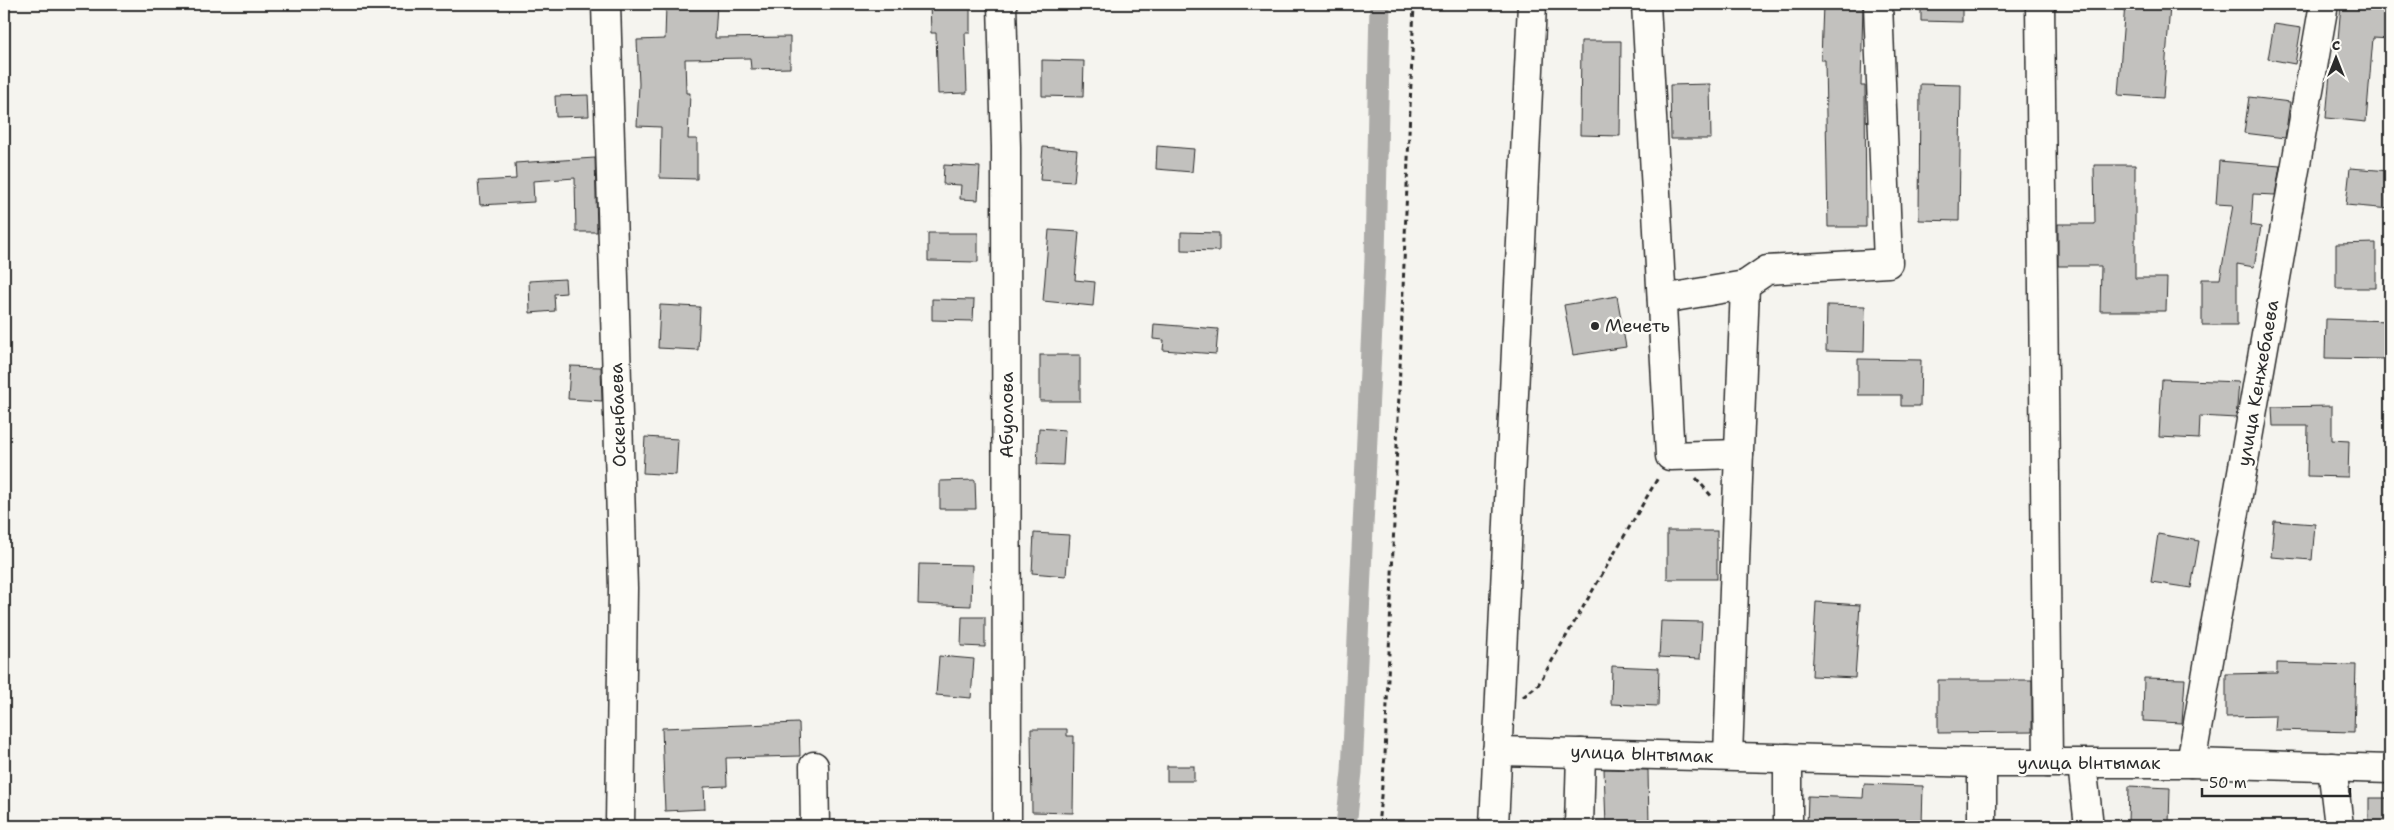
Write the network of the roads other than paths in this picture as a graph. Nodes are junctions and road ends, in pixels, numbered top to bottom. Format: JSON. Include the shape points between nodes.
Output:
{"nodes":[{"id":1,"x":606,"y":4,"type":"edge"},
{"id":2,"x":1002,"y":4,"type":"edge"},
{"id":3,"x":1532,"y":4,"type":"edge"},
{"id":4,"x":1646,"y":4,"type":"edge"},
{"id":5,"x":1878,"y":4,"type":"edge"},
{"id":6,"x":2040,"y":4,"type":"edge"},
{"id":7,"x":2324,"y":4,"type":"edge"},
{"id":8,"x":1745,"y":285,"type":"junction"},
{"id":9,"x":1662,"y":299,"type":"junction"},
{"id":10,"x":1739,"y":454,"type":"junction"},
{"id":11,"x":1497,"y":751,"type":"junction"},
{"id":12,"x":1581,"y":752,"type":"junction"},
{"id":13,"x":1728,"y":756,"type":"junction"},
{"id":14,"x":1788,"y":758,"type":"junction"},
{"id":15,"x":1982,"y":763,"type":"junction"},
{"id":16,"x":2048,"y":763,"type":"junction"},
{"id":17,"x":2191,"y":763,"type":"junction"},
{"id":18,"x":2082,"y":764,"type":"junction"},
{"id":19,"x":814,"y":766,"type":"dead end"},
{"id":20,"x":2332,"y":767,"type":"junction"},
{"id":21,"x":2390,"y":769,"type":"edge"},
{"id":22,"x":620,"y":826,"type":"edge"},
{"id":23,"x":815,"y":826,"type":"edge"},
{"id":24,"x":1007,"y":826,"type":"edge"},
{"id":25,"x":1494,"y":826,"type":"edge"},
{"id":26,"x":1579,"y":826,"type":"edge"},
{"id":27,"x":1788,"y":826,"type":"edge"},
{"id":28,"x":1982,"y":826,"type":"edge"},
{"id":29,"x":2089,"y":826,"type":"edge"},
{"id":30,"x":2339,"y":826,"type":"edge"}],
"edges":[{"from":1,"to":22,"type":"street","name":"Оскенбаева","via":[[623,588]]},
{"from":2,"to":24,"type":"street","name":"Абуолова","via":[[1006,147]]},
{"from":3,"to":11,"type":"street"},
{"from":4,"to":9,"type":"street"},
{"from":5,"to":8,"type":"street","via":[[1888,263],[1768,270]]},
{"from":6,"to":16,"type":"street"},
{"from":7,"to":17,"type":"street","name":"улица Кенжебаева"},
{"from":8,"to":9,"type":"street"},
{"from":8,"to":10,"type":"street"},
{"from":9,"to":10,"type":"street","via":[[1670,456]]},
{"from":10,"to":13,"type":"street"},
{"from":11,"to":12,"type":"street","name":"улица Ынтымак"},
{"from":11,"to":25,"type":"street"},
{"from":12,"to":13,"type":"street","name":"улица Ынтымак"},
{"from":12,"to":26,"type":"street"},
{"from":13,"to":14,"type":"street","name":"улица Ынтымак"},
{"from":14,"to":15,"type":"street","name":"улица Ынтымак"},
{"from":14,"to":27,"type":"street"},
{"from":15,"to":16,"type":"street","name":"улица Ынтымак"},
{"from":15,"to":28,"type":"street"},
{"from":16,"to":18,"type":"street","name":"улица Ынтымак"},
{"from":17,"to":18,"type":"street","name":"улица Ынтымак"},
{"from":17,"to":20,"type":"street","name":"улица Ынтымак"},
{"from":18,"to":29,"type":"street"},
{"from":19,"to":23,"type":"street"},
{"from":20,"to":21,"type":"street","name":"улица Ынтымак"},
{"from":20,"to":30,"type":"street"}]}
